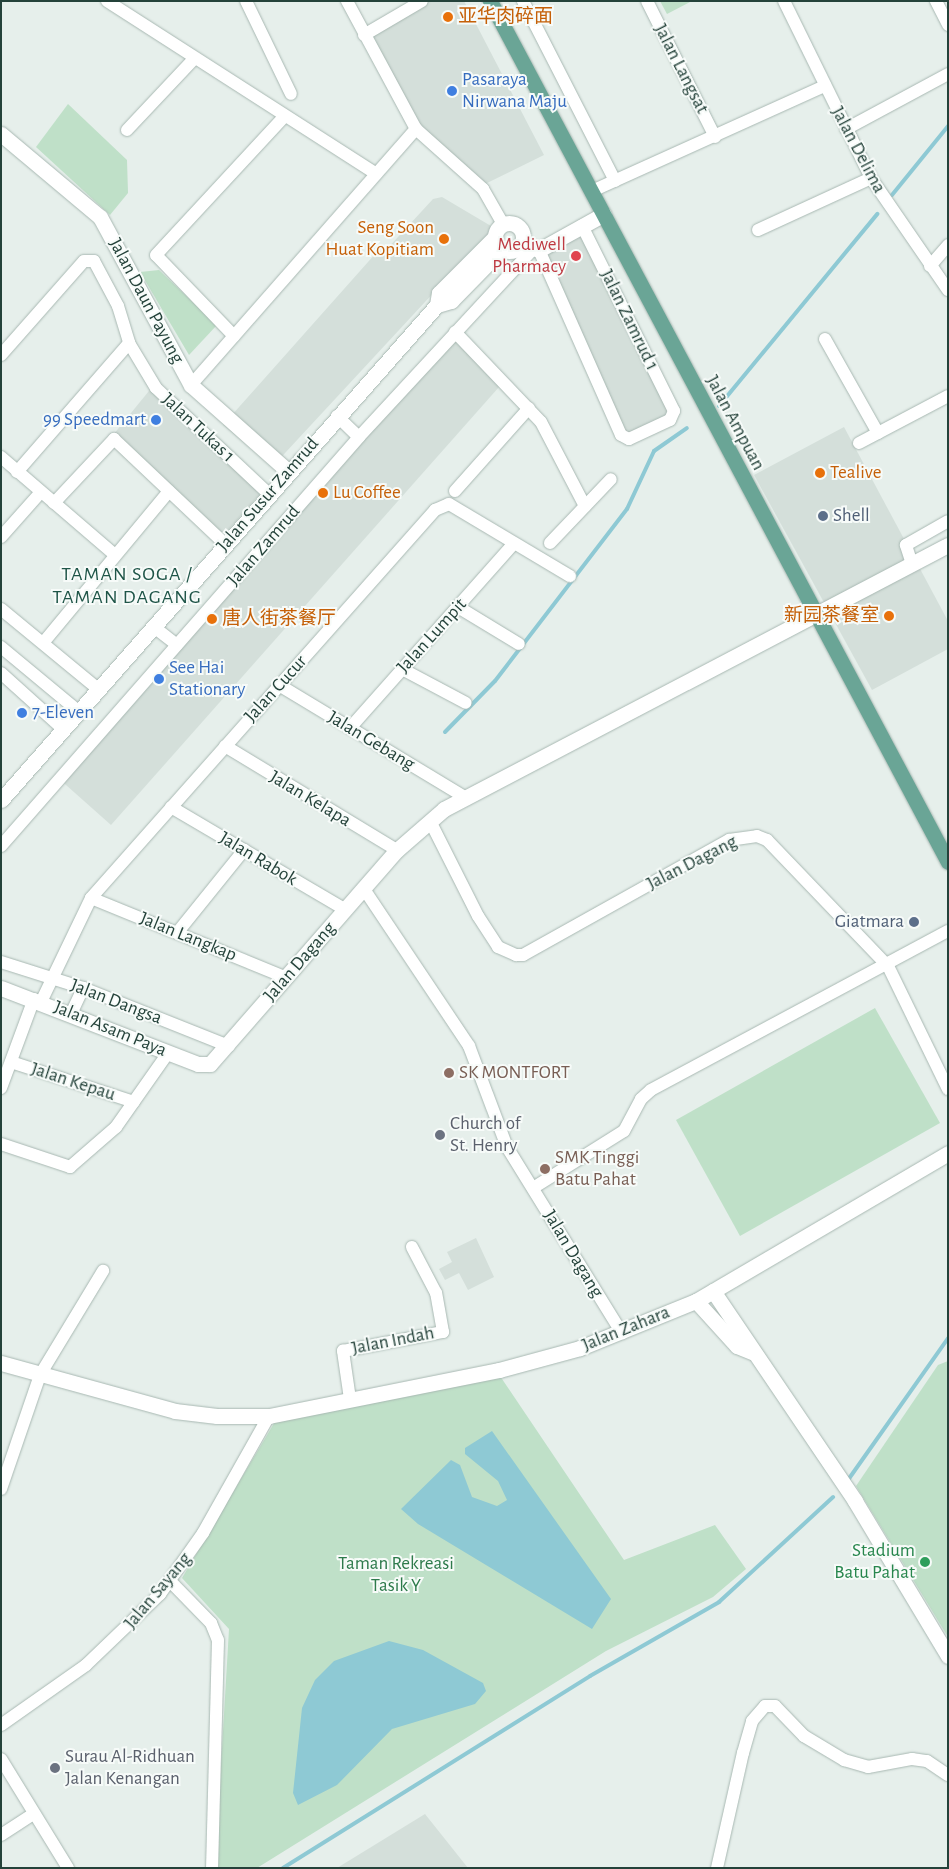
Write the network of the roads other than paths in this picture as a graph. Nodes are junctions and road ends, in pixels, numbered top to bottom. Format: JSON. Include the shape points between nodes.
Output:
{"nodes":[{"id":1,"x":107,"y":1,"type":"edge"},
{"id":2,"x":246,"y":1,"type":"edge"},
{"id":3,"x":347,"y":1,"type":"edge"},
{"id":4,"x":422,"y":1,"type":"edge"},
{"id":5,"x":490,"y":1,"type":"edge"},
{"id":6,"x":522,"y":1,"type":"edge"},
{"id":7,"x":647,"y":1,"type":"edge"},
{"id":8,"x":784,"y":1,"type":"edge"},
{"id":9,"x":942,"y":7,"type":"edge"},
{"id":10,"x":948,"y":25,"type":"edge"},
{"id":11,"x":364,"y":35,"type":"junction"},
{"id":12,"x":194,"y":59,"type":"junction"},
{"id":13,"x":948,"y":74,"type":"edge"},
{"id":14,"x":825,"y":86,"type":"junction"},
{"id":15,"x":291,"y":94,"type":"dead end"},
{"id":16,"x":284,"y":116,"type":"junction"},
{"id":17,"x":416,"y":129,"type":"junction"},
{"id":18,"x":846,"y":129,"type":"junction"},
{"id":19,"x":127,"y":130,"type":"dead end"},
{"id":20,"x":1,"y":134,"type":"edge"},
{"id":21,"x":715,"y":137,"type":"junction"},
{"id":22,"x":376,"y":174,"type":"junction"},
{"id":23,"x":871,"y":178,"type":"junction"},
{"id":24,"x":615,"y":181,"type":"junction"},
{"id":25,"x":592,"y":191,"type":"junction"},
{"id":26,"x":604,"y":214,"type":"junction"},
{"id":27,"x":503,"y":224,"type":"junction"},
{"id":28,"x":582,"y":226,"type":"junction"},
{"id":29,"x":758,"y":230,"type":"dead end"},
{"id":30,"x":498,"y":243,"type":"junction"},
{"id":31,"x":948,"y":244,"type":"edge"},
{"id":32,"x":531,"y":248,"type":"junction"},
{"id":33,"x":930,"y":266,"type":"junction"},
{"id":34,"x":948,"y":290,"type":"edge"},
{"id":35,"x":455,"y":332,"type":"junction"},
{"id":36,"x":234,"y":336,"type":"junction"},
{"id":37,"x":825,"y":339,"type":"dead end"},
{"id":38,"x":129,"y":343,"type":"junction"},
{"id":39,"x":1,"y":355,"type":"edge"},
{"id":40,"x":191,"y":385,"type":"junction"},
{"id":41,"x":948,"y":396,"type":"edge"},
{"id":42,"x":529,"y":408,"type":"junction"},
{"id":43,"x":337,"y":416,"type":"junction"},
{"id":44,"x":878,"y":433,"type":"junction"},
{"id":45,"x":359,"y":437,"type":"junction"},
{"id":46,"x":859,"y":443,"type":"dead end"},
{"id":47,"x":1,"y":457,"type":"edge"},
{"id":48,"x":16,"y":472,"type":"junction"},
{"id":49,"x":288,"y":472,"type":"junction"},
{"id":50,"x":611,"y":479,"type":"dead end"},
{"id":51,"x":169,"y":491,"type":"junction"},
{"id":52,"x":455,"y":491,"type":"dead end"},
{"id":53,"x":41,"y":492,"type":"junction"},
{"id":54,"x":269,"y":494,"type":"junction"},
{"id":55,"x":54,"y":503,"type":"junction"},
{"id":56,"x":586,"y":506,"type":"junction"},
{"id":57,"x":948,"y":521,"type":"edge"},
{"id":58,"x":1,"y":537,"type":"edge"},
{"id":59,"x":514,"y":543,"type":"junction"},
{"id":60,"x":550,"y":543,"type":"dead end"},
{"id":61,"x":225,"y":544,"type":"junction"},
{"id":62,"x":948,"y":545,"type":"edge"},
{"id":63,"x":115,"y":556,"type":"junction"},
{"id":64,"x":912,"y":564,"type":"junction"},
{"id":65,"x":570,"y":576,"type":"dead end"},
{"id":66,"x":458,"y":607,"type":"junction"},
{"id":67,"x":1,"y":609,"type":"edge"},
{"id":68,"x":817,"y":612,"type":"junction"},
{"id":69,"x":154,"y":627,"type":"junction"},
{"id":70,"x":43,"y":643,"type":"junction"},
{"id":71,"x":519,"y":644,"type":"dead end"},
{"id":72,"x":177,"y":645,"type":"junction"},
{"id":73,"x":1,"y":647,"type":"edge"},
{"id":74,"x":402,"y":669,"type":"junction"},
{"id":75,"x":1,"y":673,"type":"edge"},
{"id":76,"x":279,"y":685,"type":"junction"},
{"id":77,"x":98,"y":689,"type":"junction"},
{"id":78,"x":466,"y":703,"type":"dead end"},
{"id":79,"x":78,"y":712,"type":"junction"},
{"id":80,"x":350,"y":728,"type":"junction"},
{"id":81,"x":63,"y":729,"type":"junction"},
{"id":82,"x":225,"y":746,"type":"junction"},
{"id":83,"x":463,"y":796,"type":"junction"},
{"id":84,"x":1,"y":800,"type":"edge"},
{"id":85,"x":171,"y":807,"type":"junction"},
{"id":86,"x":430,"y":821,"type":"junction"},
{"id":87,"x":1,"y":846,"type":"edge"},
{"id":88,"x":244,"y":850,"type":"junction"},
{"id":89,"x":397,"y":850,"type":"junction"},
{"id":90,"x":948,"y":862,"type":"edge"},
{"id":91,"x":364,"y":889,"type":"junction"},
{"id":92,"x":90,"y":898,"type":"junction"},
{"id":93,"x":346,"y":910,"type":"junction"},
{"id":94,"x":948,"y":931,"type":"edge"},
{"id":95,"x":177,"y":933,"type":"junction"},
{"id":96,"x":1,"y":962,"type":"edge"},
{"id":97,"x":888,"y":966,"type":"junction"},
{"id":98,"x":286,"y":976,"type":"junction"},
{"id":99,"x":52,"y":978,"type":"junction"},
{"id":100,"x":1,"y":988,"type":"edge"},
{"id":101,"x":83,"y":988,"type":"junction"},
{"id":102,"x":37,"y":1001,"type":"junction"},
{"id":103,"x":71,"y":1014,"type":"junction"},
{"id":104,"x":229,"y":1046,"type":"junction"},
{"id":105,"x":168,"y":1053,"type":"junction"},
{"id":106,"x":217,"y":1058,"type":"joint"},
{"id":107,"x":11,"y":1062,"type":"junction"},
{"id":108,"x":1,"y":1088,"type":"edge"},
{"id":109,"x":948,"y":1089,"type":"edge"},
{"id":110,"x":134,"y":1102,"type":"junction"},
{"id":111,"x":1,"y":1144,"type":"edge"},
{"id":112,"x":948,"y":1153,"type":"edge"},
{"id":113,"x":534,"y":1188,"type":"junction"},
{"id":114,"x":412,"y":1247,"type":"dead end"},
{"id":115,"x":103,"y":1271,"type":"dead end"},
{"id":116,"x":712,"y":1291,"type":"junction"},
{"id":117,"x":696,"y":1301,"type":"junction"},
{"id":118,"x":622,"y":1333,"type":"junction"},
{"id":119,"x":752,"y":1352,"type":"junction"},
{"id":120,"x":1,"y":1363,"type":"edge"},
{"id":121,"x":40,"y":1375,"type":"junction"},
{"id":122,"x":350,"y":1399,"type":"junction"},
{"id":123,"x":269,"y":1416,"type":"junction"},
{"id":124,"x":1,"y":1489,"type":"edge"},
{"id":125,"x":170,"y":1581,"type":"junction"},
{"id":126,"x":948,"y":1656,"type":"edge"},
{"id":127,"x":1,"y":1725,"type":"edge"},
{"id":128,"x":1,"y":1759,"type":"edge"},
{"id":129,"x":948,"y":1775,"type":"edge"},
{"id":130,"x":33,"y":1814,"type":"junction"},
{"id":131,"x":1,"y":1835,"type":"edge"},
{"id":132,"x":68,"y":1868,"type":"edge"},
{"id":133,"x":212,"y":1868,"type":"edge"},
{"id":134,"x":717,"y":1868,"type":"edge"}],
"edges":[{"from":1,"to":12,"type":"street"},
{"from":2,"to":15,"type":"street"},
{"from":3,"to":11,"type":"street"},
{"from":4,"to":11,"type":"street"},
{"from":5,"to":25,"type":"main road","name":"Jalan Ampuan"},
{"from":6,"to":24,"type":"street"},
{"from":7,"to":21,"type":"street","name":"Jalan Langsat"},
{"from":8,"to":14,"type":"street","name":"Jalan Delima"},
{"from":9,"to":10,"type":"street"},
{"from":11,"to":17,"type":"street"},
{"from":12,"to":16,"type":"street"},
{"from":12,"to":19,"type":"street"},
{"from":13,"to":18,"type":"street"},
{"from":14,"to":18,"type":"street","name":"Jalan Delima"},
{"from":14,"to":21,"type":"street"},
{"from":16,"to":22,"type":"street"},
{"from":16,"to":36,"type":"street","via":[[156,255]]},
{"from":17,"to":22,"type":"street"},
{"from":17,"to":27,"type":"street","via":[[483,189]]},
{"from":18,"to":23,"type":"street","name":"Jalan Delima"},
{"from":20,"to":40,"type":"street","name":"Jalan Daun Payung","via":[[100,217]]},
{"from":21,"to":24,"type":"street"},
{"from":22,"to":36,"type":"street"},
{"from":23,"to":29,"type":"street"},
{"from":23,"to":33,"type":"street","name":"Jalan Delima"},
{"from":24,"to":25,"type":"street"},
{"from":25,"to":26,"type":"main road","name":"Jalan Ampuan"},
{"from":26,"to":28,"type":"street","name":"Jalan Zamrud"},
{"from":26,"to":68,"type":"main road","name":"Jalan Ampuan"},
{"from":27,"to":30,"type":"street"},
{"from":27,"to":32,"type":"street","via":[[520,227]]},
{"from":28,"to":32,"type":"street","name":"Jalan Zamrud"},
{"from":28,"to":32,"type":"street","name":"Jalan Zamrud 1","via":[[673,415],[629,439],[621,435]]},
{"from":30,"to":32,"type":"street","via":[[513,251]]},
{"from":30,"to":43,"type":"street","name":"Jalan Susur Zamrud","via":[[439,293],[437,305]]},
{"from":31,"to":33,"type":"street"},
{"from":32,"to":35,"type":"street","name":"Jalan Zamrud"},
{"from":33,"to":34,"type":"street","name":"Jalan Delima"},
{"from":35,"to":42,"type":"street"},
{"from":35,"to":45,"type":"street","name":"Jalan Zamrud"},
{"from":36,"to":40,"type":"street"},
{"from":37,"to":44,"type":"street"},
{"from":38,"to":39,"type":"street","name":"Jalan Tukas 1","via":[[98,264],[88,260]]},
{"from":38,"to":48,"type":"street"},
{"from":38,"to":54,"type":"street","name":"Jalan Tukas 1","via":[[167,400]]},
{"from":40,"to":49,"type":"street","name":"Jalan Daun Payung"},
{"from":41,"to":44,"type":"street"},
{"from":42,"to":52,"type":"street"},
{"from":42,"to":56,"type":"street","via":[[542,422]]},
{"from":43,"to":45,"type":"street"},
{"from":43,"to":49,"type":"street","name":"Jalan Susur Zamrud"},
{"from":44,"to":46,"type":"street"},
{"from":45,"to":72,"type":"street","name":"Jalan Zamrud"},
{"from":47,"to":48,"type":"street"},
{"from":48,"to":53,"type":"street"},
{"from":49,"to":54,"type":"street","name":"Jalan Susur Zamrud"},
{"from":50,"to":56,"type":"street"},
{"from":51,"to":55,"type":"street","via":[[114,440]]},
{"from":51,"to":61,"type":"street"},
{"from":51,"to":63,"type":"street"},
{"from":53,"to":55,"type":"street"},
{"from":53,"to":58,"type":"street"},
{"from":54,"to":61,"type":"street","name":"Jalan Susur Zamrud"},
{"from":55,"to":63,"type":"street"},
{"from":56,"to":60,"type":"street"},
{"from":57,"to":64,"type":"street","via":[[906,545]]},
{"from":59,"to":65,"type":"street","name":"Jalan Cucur"},
{"from":59,"to":66,"type":"street","name":"Jalan Lumpit"},
{"from":59,"to":76,"type":"street","name":"Jalan Cucur","via":[[449,504],[435,510]]},
{"from":61,"to":69,"type":"street","name":"Jalan Susur Zamrud"},
{"from":62,"to":64,"type":"street","name":"Jalan Dagang"},
{"from":63,"to":70,"type":"street"},
{"from":64,"to":68,"type":"street","name":"Jalan Dagang"},
{"from":66,"to":71,"type":"street"},
{"from":66,"to":74,"type":"street","name":"Jalan Lumpit"},
{"from":67,"to":70,"type":"street"},
{"from":68,"to":83,"type":"street","name":"Jalan Dagang"},
{"from":68,"to":90,"type":"main road","name":"Jalan Ampuan"},
{"from":69,"to":72,"type":"street"},
{"from":69,"to":77,"type":"street","name":"Jalan Susur Zamrud"},
{"from":70,"to":77,"type":"street"},
{"from":72,"to":87,"type":"street","name":"Jalan Zamrud"},
{"from":73,"to":79,"type":"street"},
{"from":74,"to":78,"type":"street"},
{"from":74,"to":80,"type":"street","name":"Jalan Lumpit"},
{"from":75,"to":81,"type":"street"},
{"from":76,"to":80,"type":"street","name":"Jalan Gebang"},
{"from":76,"to":82,"type":"street","name":"Jalan Cucur"},
{"from":77,"to":79,"type":"street","name":"Jalan Susur Zamrud"},
{"from":79,"to":81,"type":"street","name":"Jalan Susur Zamrud"},
{"from":80,"to":83,"type":"street","name":"Jalan Gebang"},
{"from":81,"to":84,"type":"street","name":"Jalan Susur Zamrud"},
{"from":82,"to":85,"type":"street","name":"Jalan Cucur"},
{"from":82,"to":89,"type":"street","name":"Jalan Kelapa"},
{"from":83,"to":86,"type":"street","name":"Jalan Dagang"},
{"from":85,"to":88,"type":"street","name":"Jalan Rabok"},
{"from":85,"to":92,"type":"street","name":"Jalan Cucur"},
{"from":86,"to":89,"type":"street","name":"Jalan Dagang"},
{"from":86,"to":97,"type":"street","name":"Jalan Dagang","via":[[478,916],[498,947],[507,953],[523,955],[729,840],[757,836],[774,845]]},
{"from":88,"to":93,"type":"street","name":"Jalan Rabok"},
{"from":88,"to":95,"type":"street"},
{"from":89,"to":91,"type":"street","name":"Jalan Dagang"},
{"from":91,"to":93,"type":"street","name":"Jalan Dagang"},
{"from":91,"to":113,"type":"street","name":"Jalan Dagang","via":[[469,1046],[507,1147]]},
{"from":92,"to":95,"type":"street","name":"Jalan Langkap"},
{"from":92,"to":99,"type":"street","name":"Jalan Cucur"},
{"from":93,"to":98,"type":"street","name":"Jalan Dagang"},
{"from":94,"to":97,"type":"street"},
{"from":95,"to":98,"type":"street","name":"Jalan Langkap"},
{"from":96,"to":99,"type":"street","name":"Jalan Dangsa"},
{"from":97,"to":109,"type":"street","name":"Jalan Dagang"},
{"from":97,"to":113,"type":"street","via":[[651,1090],[641,1099],[624,1131]]},
{"from":98,"to":104,"type":"street","name":"Jalan Dagang"},
{"from":99,"to":101,"type":"street","name":"Jalan Dangsa"},
{"from":99,"to":102,"type":"street","name":"Jalan Cucur"},
{"from":100,"to":102,"type":"street","name":"Jalan Asam Paya"},
{"from":101,"to":103,"type":"street"},
{"from":101,"to":104,"type":"street","name":"Jalan Dangsa"},
{"from":102,"to":103,"type":"street","name":"Jalan Asam Paya"},
{"from":102,"to":107,"type":"street","name":"Jalan Cucur"},
{"from":103,"to":105,"type":"street","name":"Jalan Asam Paya"},
{"from":104,"to":106,"type":"street","name":"Jalan Dagang"},
{"from":105,"to":106,"type":"street","name":"Jalan Asam Paya","via":[[204,1066]]},
{"from":105,"to":110,"type":"street"},
{"from":107,"to":108,"type":"street","name":"Jalan Cucur"},
{"from":107,"to":110,"type":"street","name":"Jalan Kepau"},
{"from":110,"to":111,"type":"street","via":[[116,1127],[81,1161],[60,1167]]},
{"from":112,"to":116,"type":"street","name":"Jalan Zahara"},
{"from":113,"to":118,"type":"street","name":"Jalan Dagang"},
{"from":114,"to":122,"type":"street","name":"Jalan Indah","via":[[436,1293],[443,1332],[343,1351]]},
{"from":115,"to":121,"type":"street"},
{"from":116,"to":117,"type":"street","name":"Jalan Zahara"},
{"from":116,"to":119,"type":"street","via":[[748,1339]]},
{"from":117,"to":118,"type":"street","name":"Jalan Zahara"},
{"from":117,"to":119,"type":"street","via":[[737,1346]]},
{"from":118,"to":122,"type":"street","name":"Jalan Zahara","via":[[499,1370]]},
{"from":119,"to":126,"type":"street","via":[[855,1501]]},
{"from":120,"to":121,"type":"street","name":"Jalan Zahara"},
{"from":121,"to":123,"type":"street","name":"Jalan Zahara","via":[[175,1411]]},
{"from":121,"to":124,"type":"street"},
{"from":122,"to":123,"type":"street","name":"Jalan Zahara"},
{"from":123,"to":125,"type":"street","name":"Jalan Sayang","via":[[203,1533]]},
{"from":125,"to":127,"type":"street","name":"Jalan Sayang","via":[[135,1622],[86,1665]]},
{"from":125,"to":133,"type":"street","via":[[212,1623],[218,1640]]},
{"from":128,"to":130,"type":"street"},
{"from":129,"to":134,"type":"street","via":[[927,1761],[912,1759],[868,1766],[844,1760],[804,1736],[775,1706],[764,1706],[752,1721]]},
{"from":130,"to":131,"type":"street"},
{"from":130,"to":132,"type":"street"}]}
